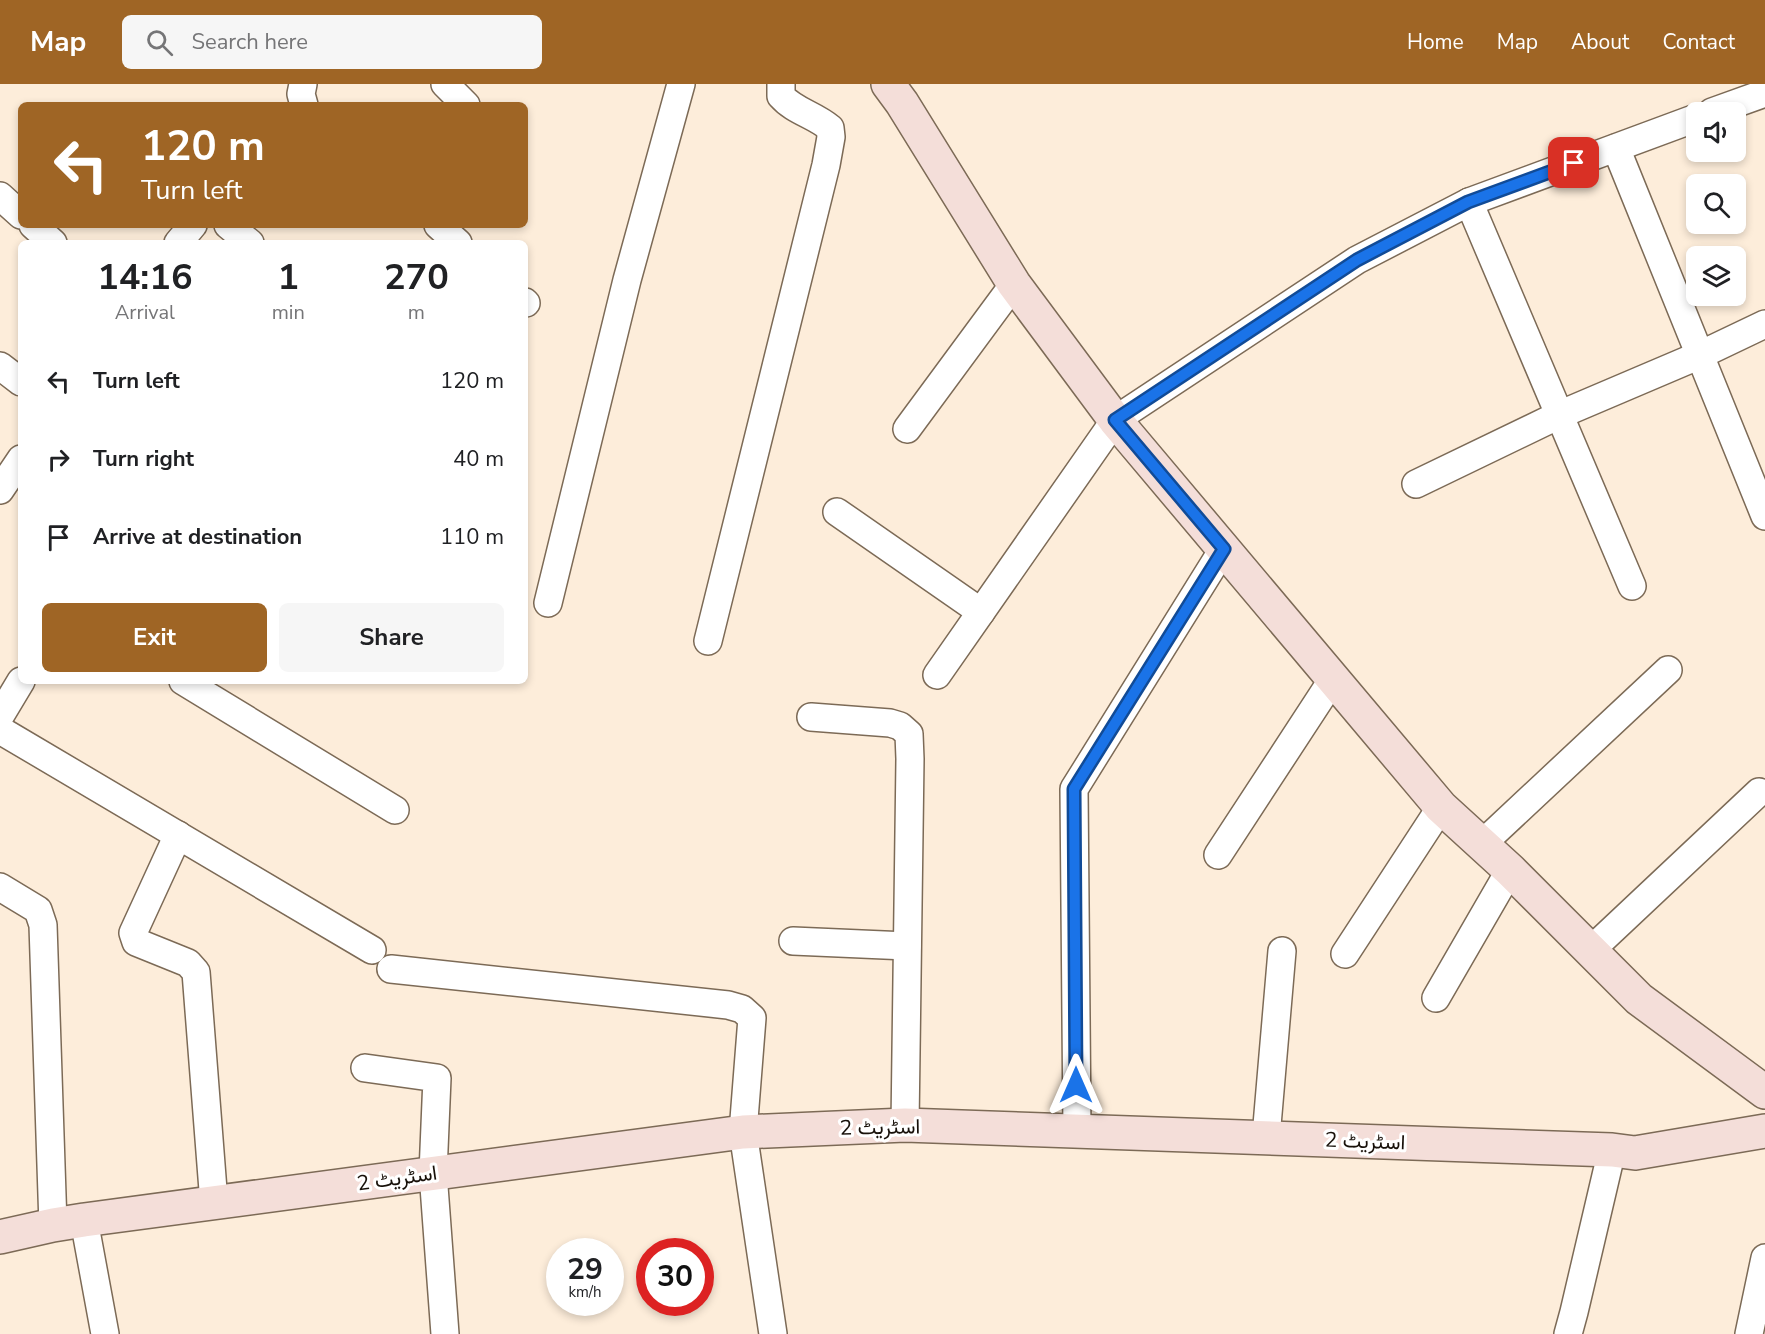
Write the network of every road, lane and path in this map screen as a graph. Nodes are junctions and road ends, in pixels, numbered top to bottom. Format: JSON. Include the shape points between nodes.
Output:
{"nodes":[{"id":1,"x":303,"y":84,"type":"edge"},
{"id":2,"x":445,"y":84,"type":"edge"},
{"id":3,"x":681,"y":84,"type":"edge"},
{"id":4,"x":781,"y":84,"type":"edge"},
{"id":5,"x":888,"y":84,"type":"edge"},
{"id":6,"x":1765,"y":93,"type":"edge"},
{"id":7,"x":303,"y":102,"type":"edge"},
{"id":8,"x":463,"y":102,"type":"edge"},
{"id":9,"x":1740,"y":102,"type":"edge"},
{"id":10,"x":1686,"y":122,"type":"edge"},
{"id":11,"x":1616,"y":148,"type":"junction"},
{"id":12,"x":0,"y":196,"type":"edge"},
{"id":13,"x":1468,"y":202,"type":"junction"},
{"id":14,"x":18,"y":212,"type":"edge"},
{"id":15,"x":36,"y":228,"type":"edge"},
{"id":16,"x":190,"y":228,"type":"edge"},
{"id":17,"x":232,"y":228,"type":"edge"},
{"id":18,"x":441,"y":228,"type":"edge"},
{"id":19,"x":50,"y":240,"type":"edge"},
{"id":20,"x":180,"y":240,"type":"edge"},
{"id":21,"x":246,"y":240,"type":"edge"},
{"id":22,"x":455,"y":240,"type":"edge"},
{"id":23,"x":1014,"y":284,"type":"junction"},
{"id":24,"x":1765,"y":324,"type":"edge"},
{"id":25,"x":1700,"y":355,"type":"junction"},
{"id":26,"x":0,"y":366,"type":"edge"},
{"id":27,"x":18,"y":380,"type":"edge"},
{"id":28,"x":1559,"y":415,"type":"junction"},
{"id":29,"x":1115,"y":420,"type":"junction"},
{"id":30,"x":907,"y":429,"type":"dead end"},
{"id":31,"x":18,"y":463,"type":"edge"},
{"id":32,"x":1416,"y":484,"type":"dead end"},
{"id":33,"x":0,"y":490,"type":"edge"},
{"id":34,"x":837,"y":512,"type":"dead end"},
{"id":35,"x":1765,"y":516,"type":"edge"},
{"id":36,"x":1224,"y":549,"type":"junction"},
{"id":37,"x":1632,"y":586,"type":"dead end"},
{"id":38,"x":548,"y":603,"type":"dead end"},
{"id":39,"x":981,"y":612,"type":"junction"},
{"id":40,"x":708,"y":641,"type":"dead end"},
{"id":41,"x":1668,"y":670,"type":"dead end"},
{"id":42,"x":937,"y":675,"type":"dead end"},
{"id":43,"x":1333,"y":679,"type":"junction"},
{"id":44,"x":19,"y":684,"type":"edge"},
{"id":45,"x":188,"y":684,"type":"edge"},
{"id":46,"x":0,"y":716,"type":"edge"},
{"id":47,"x":811,"y":717,"type":"dead end"},
{"id":48,"x":0,"y":730,"type":"edge"},
{"id":49,"x":1758,"y":792,"type":"dead end"},
{"id":50,"x":1441,"y":807,"type":"junction"},
{"id":51,"x":395,"y":810,"type":"dead end"},
{"id":52,"x":178,"y":835,"type":"junction"},
{"id":53,"x":1482,"y":844,"type":"junction"},
{"id":54,"x":1218,"y":855,"type":"dead end"},
{"id":55,"x":1510,"y":870,"type":"junction"},
{"id":56,"x":0,"y":888,"type":"edge"},
{"id":57,"x":793,"y":941,"type":"dead end"},
{"id":58,"x":907,"y":946,"type":"junction"},
{"id":59,"x":372,"y":950,"type":"dead end"},
{"id":60,"x":1591,"y":950,"type":"junction"},
{"id":61,"x":1282,"y":951,"type":"dead end"},
{"id":62,"x":1345,"y":954,"type":"dead end"},
{"id":63,"x":391,"y":969,"type":"dead end"},
{"id":64,"x":1436,"y":998,"type":"dead end"},
{"id":65,"x":365,"y":1068,"type":"dead end"},
{"id":66,"x":1765,"y":1092,"type":"edge"},
{"id":67,"x":905,"y":1125,"type":"junction"},
{"id":68,"x":1077,"y":1131,"type":"junction"},
{"id":69,"x":1765,"y":1131,"type":"edge"},
{"id":70,"x":742,"y":1132,"type":"junction"},
{"id":71,"x":1266,"y":1137,"type":"junction"},
{"id":72,"x":1612,"y":1150,"type":"junction"},
{"id":73,"x":433,"y":1173,"type":"junction"},
{"id":74,"x":214,"y":1203,"type":"junction"},
{"id":75,"x":68,"y":1223,"type":"junction"},
{"id":76,"x":0,"y":1237,"type":"edge"},
{"id":77,"x":1764,"y":1269,"type":"edge"},
{"id":78,"x":105,"y":1334,"type":"edge"},
{"id":79,"x":445,"y":1334,"type":"edge"},
{"id":80,"x":773,"y":1334,"type":"edge"},
{"id":81,"x":1568,"y":1334,"type":"edge"},
{"id":82,"x":1749,"y":1334,"type":"edge"}],
"edges":[{"from":1,"to":7,"type":"street"},
{"from":2,"to":8,"type":"street"},
{"from":3,"to":38,"type":"street","via":[[627,280]]},
{"from":4,"to":40,"type":"street","via":[[780,96],[823,122],[830,128],[831,137]]},
{"from":5,"to":23,"type":"street"},
{"from":6,"to":9,"type":"street"},
{"from":10,"to":11,"type":"street"},
{"from":11,"to":13,"type":"street"},
{"from":11,"to":25,"type":"street"},
{"from":12,"to":14,"type":"street"},
{"from":13,"to":28,"type":"street"},
{"from":13,"to":29,"type":"street","via":[[1357,260]]},
{"from":15,"to":19,"type":"street"},
{"from":16,"to":20,"type":"street"},
{"from":17,"to":21,"type":"street"},
{"from":18,"to":22,"type":"street"},
{"from":23,"to":29,"type":"street"},
{"from":23,"to":30,"type":"street"},
{"from":24,"to":25,"type":"street"},
{"from":25,"to":28,"type":"street"},
{"from":25,"to":35,"type":"street"},
{"from":26,"to":27,"type":"street"},
{"from":28,"to":32,"type":"street"},
{"from":28,"to":37,"type":"street"},
{"from":29,"to":36,"type":"street"},
{"from":29,"to":39,"type":"street"},
{"from":31,"to":33,"type":"street"},
{"from":34,"to":39,"type":"street"},
{"from":36,"to":43,"type":"street"},
{"from":36,"to":68,"type":"street","via":[[1074,789]]},
{"from":39,"to":42,"type":"street"},
{"from":41,"to":53,"type":"street"},
{"from":43,"to":50,"type":"street"},
{"from":43,"to":54,"type":"street"},
{"from":44,"to":46,"type":"street"},
{"from":45,"to":51,"type":"street"},
{"from":47,"to":58,"type":"street","via":[[890,723],[909,734]]},
{"from":48,"to":52,"type":"street"},
{"from":49,"to":60,"type":"street"},
{"from":50,"to":53,"type":"street"},
{"from":50,"to":62,"type":"street"},
{"from":52,"to":59,"type":"street"},
{"from":52,"to":74,"type":"street","via":[[133,938],[188,963],[196,972]]},
{"from":53,"to":55,"type":"street"},
{"from":55,"to":60,"type":"street"},
{"from":55,"to":64,"type":"street"},
{"from":56,"to":75,"type":"street","via":[[38,910],[43,925]]},
{"from":57,"to":58,"type":"street"},
{"from":58,"to":67,"type":"street"},
{"from":60,"to":66,"type":"street","via":[[1639,999]]},
{"from":61,"to":71,"type":"street"},
{"from":63,"to":70,"type":"street","via":[[741,1009],[752,1018]]},
{"from":65,"to":73,"type":"street","via":[[437,1078]]},
{"from":67,"to":68,"type":"street","name":"اسٹریٹ 2"},
{"from":67,"to":70,"type":"street","name":"اسٹریٹ 2"},
{"from":68,"to":71,"type":"street","name":"اسٹریٹ 2"},
{"from":69,"to":72,"type":"street","name":"اسٹریٹ 2","via":[[1635,1153]]},
{"from":70,"to":73,"type":"street","name":"اسٹریٹ 2"},
{"from":70,"to":80,"type":"street"},
{"from":71,"to":72,"type":"street","name":"اسٹریٹ 2"},
{"from":72,"to":81,"type":"street"},
{"from":73,"to":74,"type":"street","name":"اسٹریٹ 2"},
{"from":73,"to":79,"type":"street"},
{"from":74,"to":75,"type":"street","name":"اسٹریٹ 2"},
{"from":75,"to":76,"type":"street","name":"اسٹریٹ 2"},
{"from":75,"to":78,"type":"street"},
{"from":77,"to":82,"type":"street"}]}
